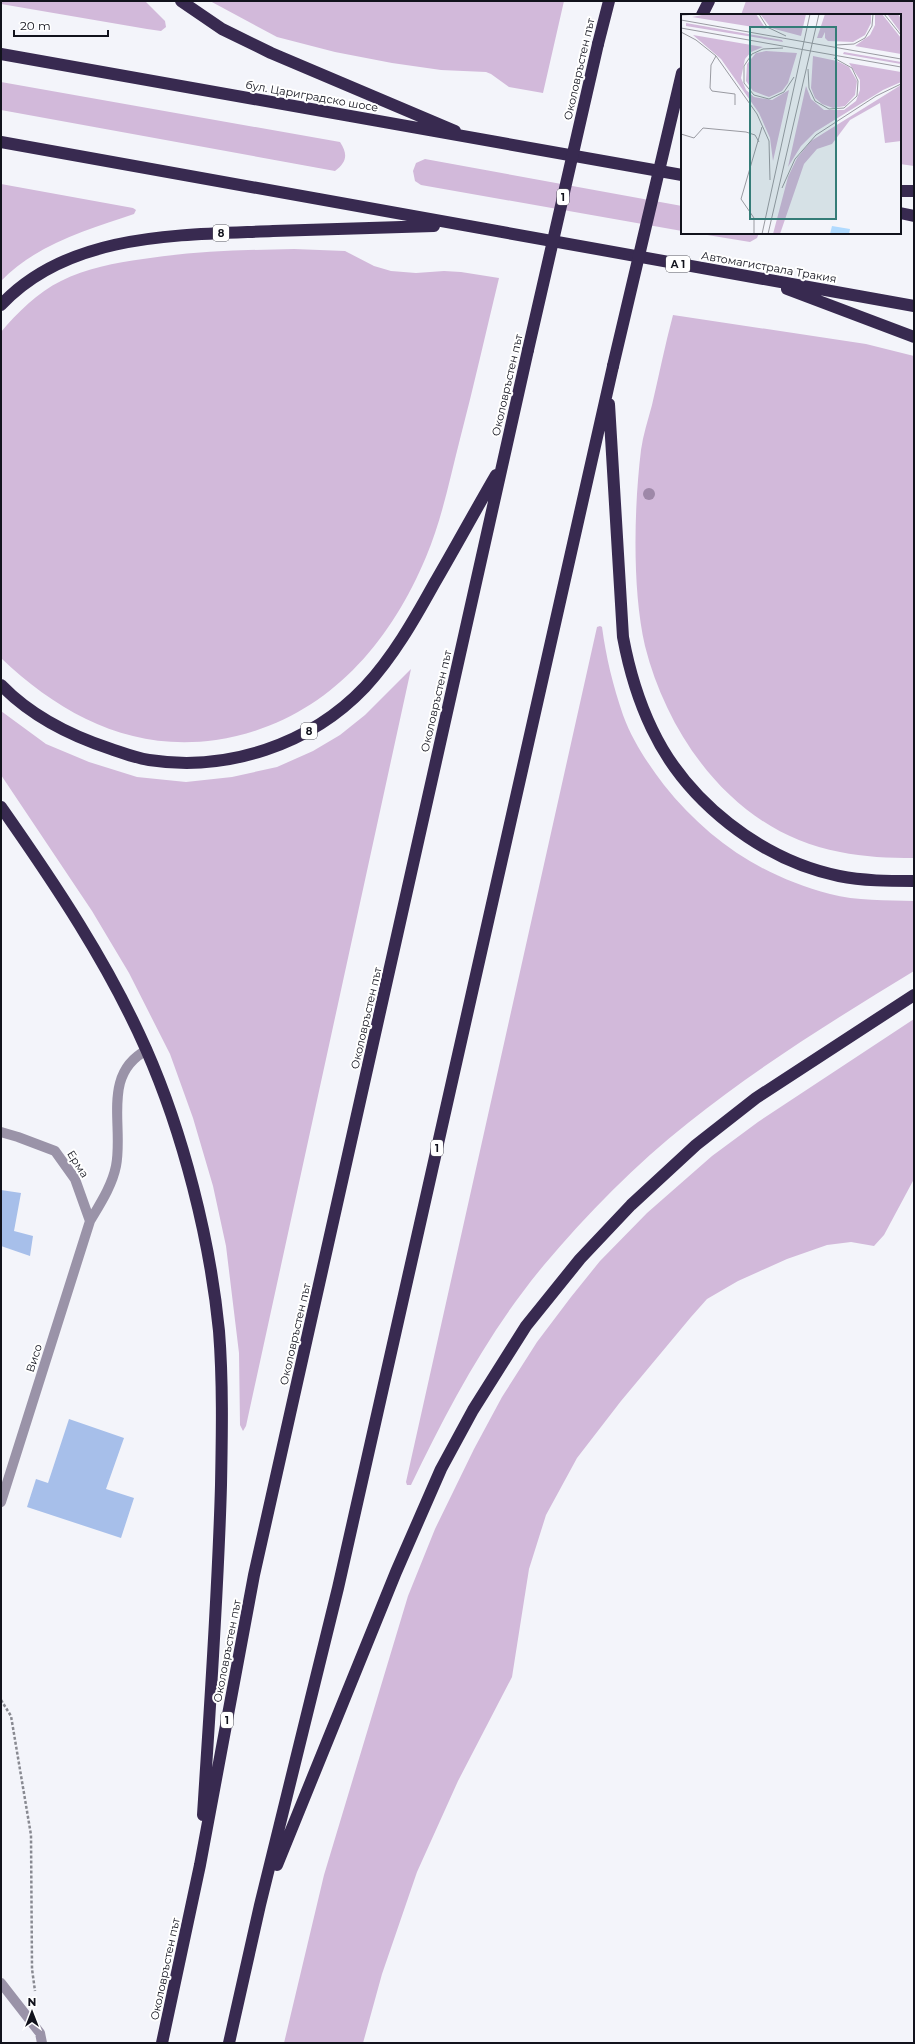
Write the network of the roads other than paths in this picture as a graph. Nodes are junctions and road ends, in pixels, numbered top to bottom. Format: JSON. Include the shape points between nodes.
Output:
{"nodes":[{"id":1,"x":181,"y":1,"type":"edge"},
{"id":2,"x":609,"y":1,"type":"edge"},
{"id":3,"x":700,"y":1,"type":"edge"},
{"id":4,"x":709,"y":1,"type":"edge"},
{"id":5,"x":697,"y":14,"type":"edge"},
{"id":6,"x":702,"y":14,"type":"edge"},
{"id":7,"x":1,"y":54,"type":"edge"},
{"id":8,"x":681,"y":77,"type":"edge"},
{"id":9,"x":475,"y":139,"type":"junction"},
{"id":10,"x":1,"y":142,"type":"edge"},
{"id":11,"x":681,"y":176,"type":"edge"},
{"id":12,"x":901,"y":191,"type":"edge"},
{"id":13,"x":914,"y":191,"type":"edge"},
{"id":14,"x":901,"y":213,"type":"edge"},
{"id":15,"x":914,"y":216,"type":"edge"},
{"id":16,"x":458,"y":225,"type":"junction"},
{"id":17,"x":597,"y":249,"type":"joint"},
{"id":18,"x":759,"y":279,"type":"junction"},
{"id":19,"x":1,"y":305,"type":"edge"},
{"id":20,"x":914,"y":306,"type":"edge"},
{"id":21,"x":914,"y":337,"type":"edge"},
{"id":22,"x":608,"y":389,"type":"junction"},
{"id":23,"x":502,"y":463,"type":"junction"},
{"id":24,"x":1,"y":685,"type":"edge"},
{"id":25,"x":1,"y":807,"type":"edge"},
{"id":26,"x":914,"y":881,"type":"edge"},
{"id":27,"x":914,"y":995,"type":"edge"},
{"id":28,"x":147,"y":1050,"type":"junction"},
{"id":29,"x":1,"y":1132,"type":"edge"},
{"id":30,"x":90,"y":1221,"type":"junction"},
{"id":31,"x":1,"y":1502,"type":"edge"},
{"id":32,"x":200,"y":1866,"type":"junction"},
{"id":33,"x":260,"y":1905,"type":"junction"},
{"id":34,"x":1,"y":1983,"type":"edge"},
{"id":35,"x":42,"y":2043,"type":"edge"},
{"id":36,"x":162,"y":2043,"type":"edge"},
{"id":37,"x":229,"y":2043,"type":"edge"}],
"edges":[{"from":1,"to":9,"type":"highway","via":[[222,29],[271,53]]},
{"from":2,"to":23,"type":"highway","name":"Околовръстен път","number":"1","bridge":true},
{"from":3,"to":5,"type":"highway"},
{"from":4,"to":6,"type":"highway"},
{"from":7,"to":9,"type":"highway","name":"бул. Цариградско шосе"},
{"from":8,"to":22,"type":"highway","number":"1","bridge":true},
{"from":9,"to":11,"type":"highway","name":"бул. Цариградско шосе"},
{"from":10,"to":16,"type":"highway"},
{"from":12,"to":13,"type":"highway"},
{"from":14,"to":15,"type":"highway"},
{"from":16,"to":17,"type":"highway","number":"8"},
{"from":16,"to":19,"type":"highway","number":"8","via":[[178,235],[134,240],[94,250],[59,264],[17,288]]},
{"from":17,"to":18,"type":"highway","name":"Автомагистрала Тракия","number":"A 1"},
{"from":18,"to":20,"type":"highway","name":"Автомагистрала Тракия","number":"A 1"},
{"from":18,"to":21,"type":"highway"},
{"from":22,"to":26,"type":"highway","via":[[623,637],[631,673],[644,710],[652,730],[669,758],[690,786],[717,812],[753,840],[775,852],[798,863],[839,876]]},
{"from":22,"to":33,"type":"highway","number":"1","via":[[338,1588]]},
{"from":23,"to":24,"type":"highway","number":"8","via":[[413,621],[390,656],[365,688],[331,717],[300,737],[258,754],[201,763],[148,760],[84,740],[47,721]]},
{"from":23,"to":32,"type":"highway","name":"Околовръстен път","number":"1","via":[[254,1575]]},
{"from":25,"to":28,"type":"highway","via":[[77,921],[122,998]]},
{"from":27,"to":33,"type":"highway","via":[[756,1098],[696,1145],[631,1205],[580,1259],[526,1326],[473,1410],[441,1469],[396,1572]]},
{"from":28,"to":30,"type":"street","name":"Висо","via":[[135,1056],[126,1066],[117,1094],[116,1166],[108,1191]]},
{"from":28,"to":32,"type":"highway","via":[[185,1160],[200,1216],[219,1332],[222,1414],[219,1548]]},
{"from":29,"to":30,"type":"street","name":"Ерма","via":[[55,1151],[75,1179]]},
{"from":30,"to":31,"type":"street","name":"Висо"},
{"from":32,"to":36,"type":"highway","name":"Околовръстен път","number":"1"},
{"from":33,"to":37,"type":"highway","number":"1"},
{"from":34,"to":35,"type":"street","via":[[40,2033]]}]}
